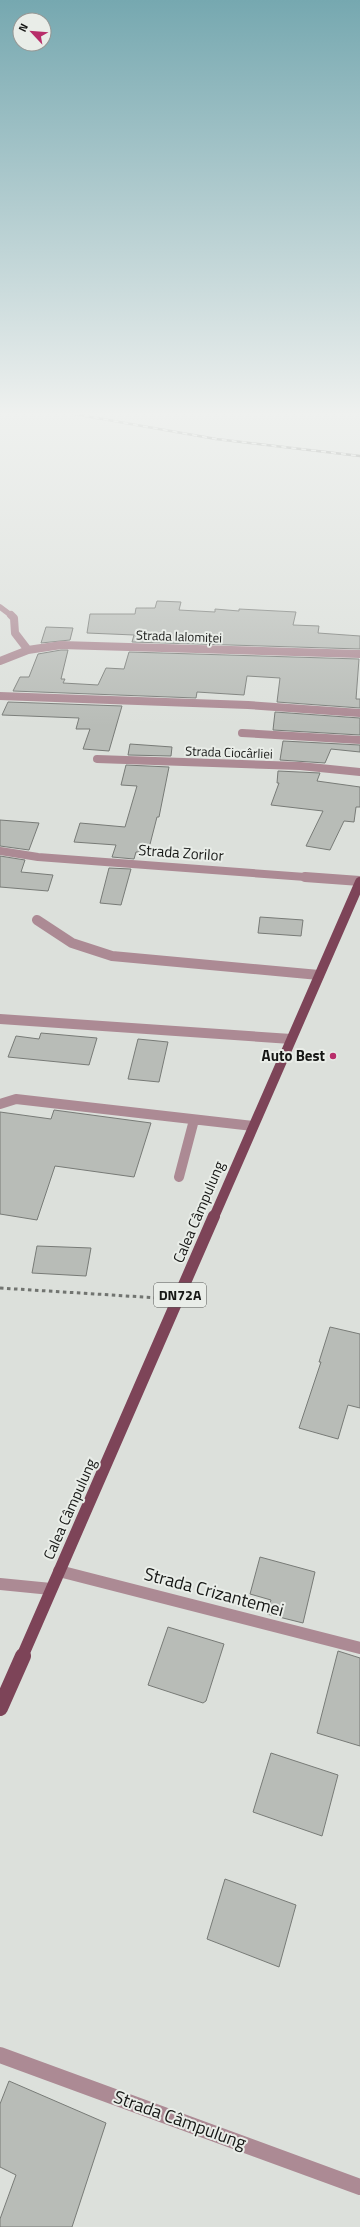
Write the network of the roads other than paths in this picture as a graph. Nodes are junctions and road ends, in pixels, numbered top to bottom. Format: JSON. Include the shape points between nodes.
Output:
{"nodes":[{"id":1,"x":0,"y":607,"type":"edge"},
{"id":2,"x":28,"y":650,"type":"junction"},
{"id":3,"x":360,"y":654,"type":"edge"},
{"id":4,"x":0,"y":661,"type":"edge"},
{"id":5,"x":0,"y":696,"type":"edge"},
{"id":6,"x":360,"y":713,"type":"edge"},
{"id":7,"x":242,"y":734,"type":"dead end"},
{"id":8,"x":360,"y":740,"type":"edge"},
{"id":9,"x":97,"y":759,"type":"dead end"},
{"id":10,"x":360,"y":772,"type":"edge"},
{"id":11,"x":0,"y":851,"type":"edge"},
{"id":12,"x":360,"y":881,"type":"edge"},
{"id":13,"x":37,"y":920,"type":"dead end"},
{"id":14,"x":319,"y":975,"type":"junction"},
{"id":15,"x":0,"y":1019,"type":"edge"},
{"id":16,"x":291,"y":1039,"type":"junction"},
{"id":17,"x":0,"y":1104,"type":"edge"},
{"id":18,"x":194,"y":1120,"type":"junction"},
{"id":19,"x":253,"y":1126,"type":"junction"},
{"id":20,"x":179,"y":1177,"type":"dead end"},
{"id":21,"x":59,"y":1570,"type":"junction"},
{"id":22,"x":0,"y":1584,"type":"edge"},
{"id":23,"x":51,"y":1589,"type":"junction"},
{"id":24,"x":360,"y":1648,"type":"edge"},
{"id":25,"x":0,"y":1708,"type":"edge"},
{"id":26,"x":0,"y":2055,"type":"edge"},
{"id":27,"x":360,"y":2187,"type":"edge"}],
"edges":[{"from":1,"to":2,"type":"street","via":[[14,618],[15,633]]},
{"from":2,"to":3,"type":"street","name":"Strada Ialomiței","via":[[61,645]]},
{"from":2,"to":4,"type":"street","name":"Strada Ialomiței"},
{"from":5,"to":6,"type":"street","via":[[248,705]]},
{"from":7,"to":8,"type":"street"},
{"from":9,"to":10,"type":"street","name":"Strada Ciocârliei","via":[[300,766]]},
{"from":11,"to":12,"type":"street","name":"Strada Zorilor","via":[[38,857]]},
{"from":12,"to":14,"type":"main road","name":"Calea Câmpulung","number":"DN72A"},
{"from":13,"to":14,"type":"street","via":[[64,942],[84,950],[112,956]]},
{"from":14,"to":16,"type":"main road","name":"Calea Câmpulung","number":"DN72A"},
{"from":15,"to":16,"type":"street"},
{"from":16,"to":19,"type":"main road","name":"Calea Câmpulung","number":"DN72A"},
{"from":17,"to":18,"type":"street","via":[[16,1099]]},
{"from":18,"to":19,"type":"street"},
{"from":18,"to":20,"type":"street"},
{"from":19,"to":21,"type":"main road","name":"Calea Câmpulung","number":"DN72A"},
{"from":21,"to":23,"type":"main road","name":"Calea Câmpulung","number":"DN72A"},
{"from":21,"to":24,"type":"street","name":"Strada Crizantemei"},
{"from":22,"to":23,"type":"street"},
{"from":23,"to":25,"type":"main road","name":"Calea Câmpulung","number":"DN72A"},
{"from":26,"to":27,"type":"street","name":"Strada Câmpulung"}]}
